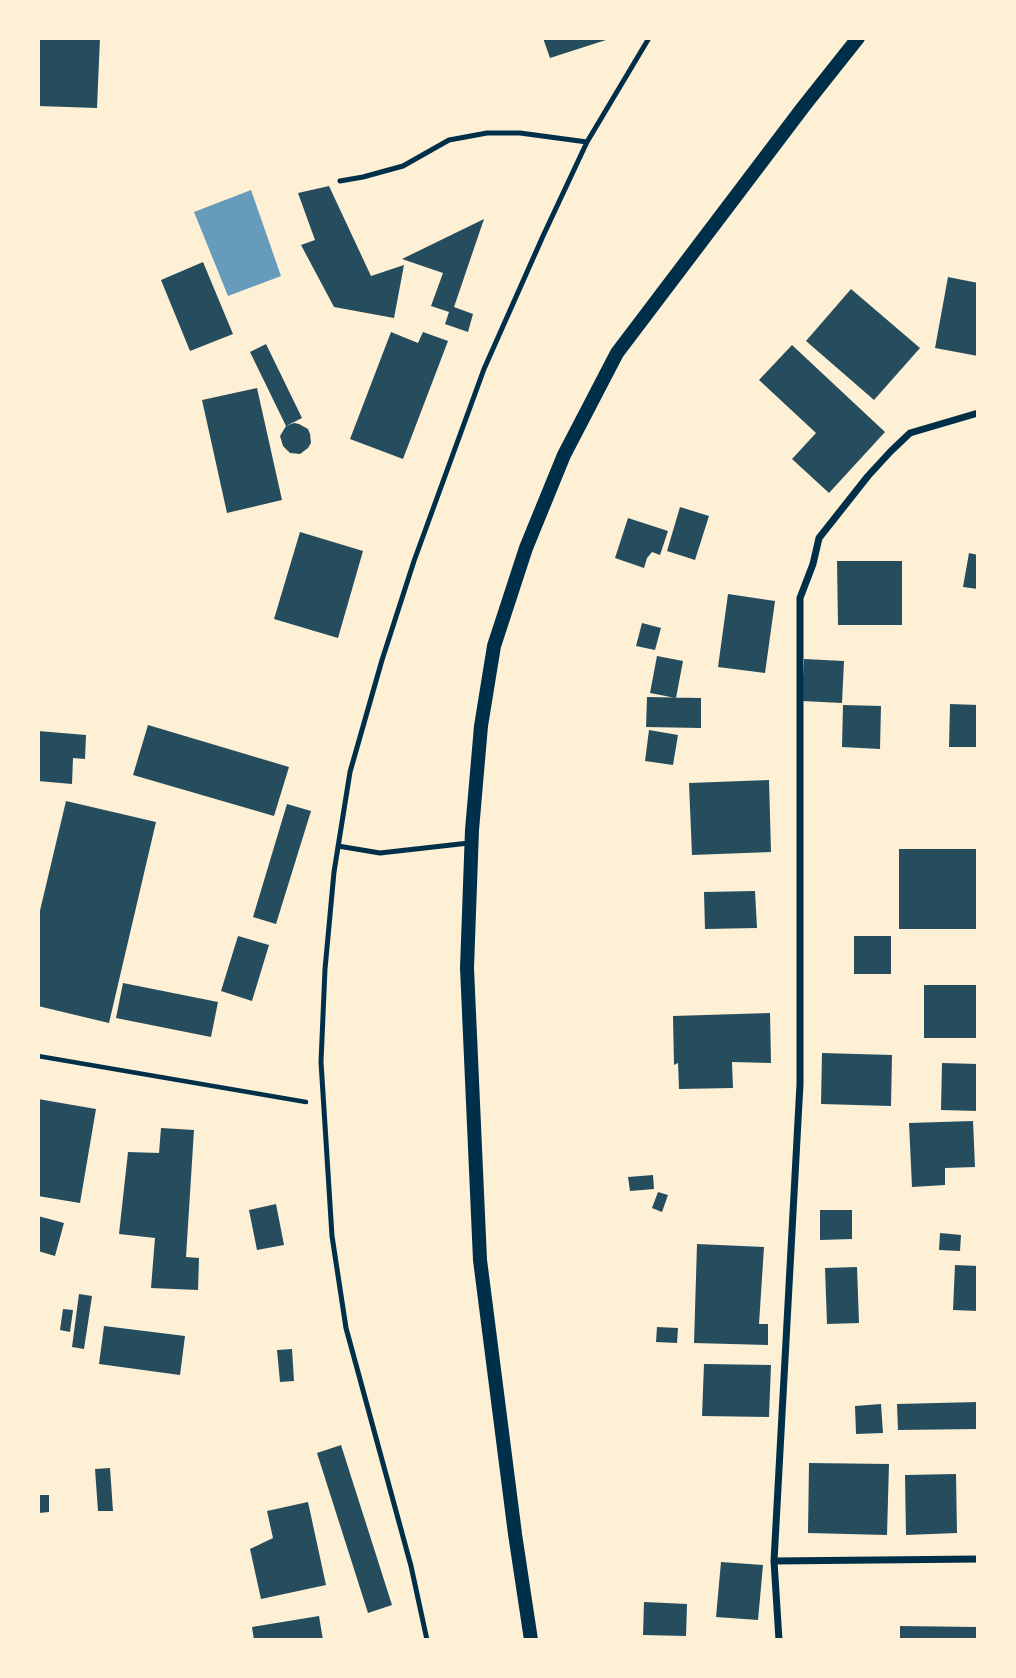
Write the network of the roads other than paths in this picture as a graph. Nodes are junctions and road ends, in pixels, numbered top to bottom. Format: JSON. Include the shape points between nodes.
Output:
{"nodes":[{"id":1,"x":649,"y":38,"type":"edge"},
{"id":2,"x":858,"y":38,"type":"edge"},
{"id":3,"x":587,"y":142,"type":"junction"},
{"id":4,"x":340,"y":181,"type":"dead end"},
{"id":5,"x":978,"y":413,"type":"edge"},
{"id":6,"x":472,"y":842,"type":"junction"},
{"id":7,"x":338,"y":846,"type":"junction"},
{"id":8,"x":978,"y":1559,"type":"edge"},
{"id":9,"x":774,"y":1561,"type":"junction"},
{"id":10,"x":427,"y":1640,"type":"edge"},
{"id":11,"x":531,"y":1640,"type":"edge"},
{"id":12,"x":779,"y":1640,"type":"edge"}],
"edges":[{"from":1,"to":3,"type":"lane"},
{"from":2,"to":6,"type":"main road","via":[[617,353],[564,456],[526,548],[494,646],[481,726]]},
{"from":3,"to":4,"type":"lane","via":[[487,133],[450,140],[403,166]]},
{"from":3,"to":7,"type":"lane","via":[[484,369],[414,561],[350,772]]},
{"from":5,"to":9,"type":"street","via":[[910,433],[891,451],[819,538],[800,598],[800,1084]]},
{"from":6,"to":7,"type":"lane","via":[[380,853]]},
{"from":6,"to":11,"type":"main road","via":[[467,968],[480,1260]]},
{"from":7,"to":10,"type":"lane","via":[[321,1062],[332,1236],[346,1328]]},
{"from":8,"to":9,"type":"street"},
{"from":9,"to":12,"type":"street"}]}
